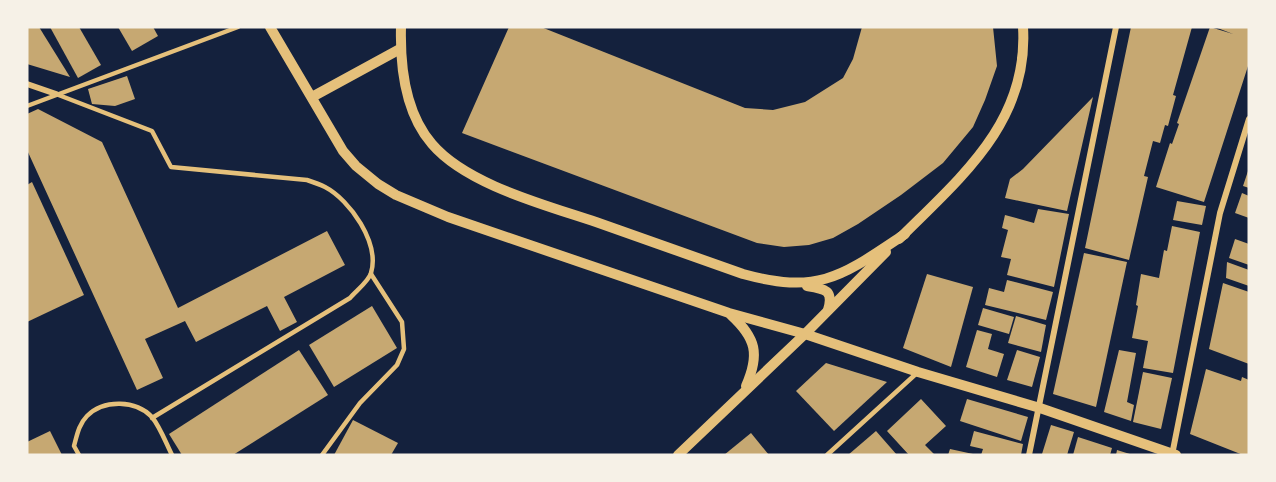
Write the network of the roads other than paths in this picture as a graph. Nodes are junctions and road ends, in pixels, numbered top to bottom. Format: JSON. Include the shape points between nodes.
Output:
{"nodes":[{"id":1,"x":238,"y":27,"type":"edge"},
{"id":2,"x":270,"y":27,"type":"edge"},
{"id":3,"x":401,"y":27,"type":"edge"},
{"id":4,"x":1023,"y":27,"type":"edge"},
{"id":5,"x":1116,"y":27,"type":"edge"},
{"id":6,"x":400,"y":49,"type":"junction"},
{"id":7,"x":27,"y":84,"type":"edge"},
{"id":8,"x":57,"y":94,"type":"junction"},
{"id":9,"x":312,"y":97,"type":"junction"},
{"id":10,"x":27,"y":106,"type":"edge"},
{"id":11,"x":1249,"y":119,"type":"edge"},
{"id":12,"x":905,"y":234,"type":"junction"},
{"id":13,"x":371,"y":274,"type":"junction"},
{"id":14,"x":797,"y":284,"type":"junction"},
{"id":15,"x":828,"y":310,"type":"junction"},
{"id":16,"x":729,"y":313,"type":"junction"},
{"id":17,"x":805,"y":334,"type":"junction"},
{"id":18,"x":918,"y":372,"type":"junction"},
{"id":19,"x":744,"y":391,"type":"junction"},
{"id":20,"x":1040,"y":408,"type":"junction"},
{"id":21,"x":152,"y":418,"type":"junction"},
{"id":22,"x":79,"y":455,"type":"edge"},
{"id":23,"x":172,"y":455,"type":"edge"},
{"id":24,"x":322,"y":455,"type":"edge"},
{"id":25,"x":678,"y":455,"type":"edge"},
{"id":26,"x":827,"y":455,"type":"edge"},
{"id":27,"x":1029,"y":455,"type":"edge"},
{"id":28,"x":1174,"y":455,"type":"edge"}],
"edges":[{"from":1,"to":8,"type":"lane"},
{"from":2,"to":9,"type":"street"},
{"from":3,"to":6,"type":"street"},
{"from":4,"to":12,"type":"street","via":[[1020,77],[1007,113],[978,156]]},
{"from":5,"to":20,"type":"street"},
{"from":6,"to":9,"type":"street"},
{"from":6,"to":14,"type":"street","via":[[407,91],[422,131],[446,158],[471,173],[505,191],[743,274]]},
{"from":7,"to":8,"type":"street"},
{"from":8,"to":10,"type":"lane"},
{"from":8,"to":13,"type":"lane","via":[[152,131],[171,168],[307,180],[325,187],[340,198],[363,226],[372,249]]},
{"from":9,"to":16,"type":"street","via":[[343,151],[356,166],[396,195],[448,217]]},
{"from":11,"to":28,"type":"street","via":[[1220,213]]},
{"from":12,"to":14,"type":"street","via":[[834,277]]},
{"from":12,"to":15,"type":"street"},
{"from":13,"to":21,"type":"lane","via":[[350,298]]},
{"from":13,"to":24,"type":"lane","via":[[402,322],[404,349],[397,365],[360,403]]},
{"from":14,"to":15,"type":"street","via":[[828,292]]},
{"from":15,"to":17,"type":"street"},
{"from":16,"to":17,"type":"street"},
{"from":16,"to":19,"type":"street","via":[[749,333],[753,344],[751,375]]},
{"from":17,"to":18,"type":"street"},
{"from":17,"to":19,"type":"street"},
{"from":18,"to":20,"type":"street"},
{"from":18,"to":26,"type":"lane"},
{"from":19,"to":25,"type":"street"},
{"from":20,"to":27,"type":"street"},
{"from":20,"to":28,"type":"street"},
{"from":21,"to":22,"type":"lane","via":[[136,406],[113,403],[88,414],[79,426],[74,446]]},
{"from":21,"to":23,"type":"lane"}]}
